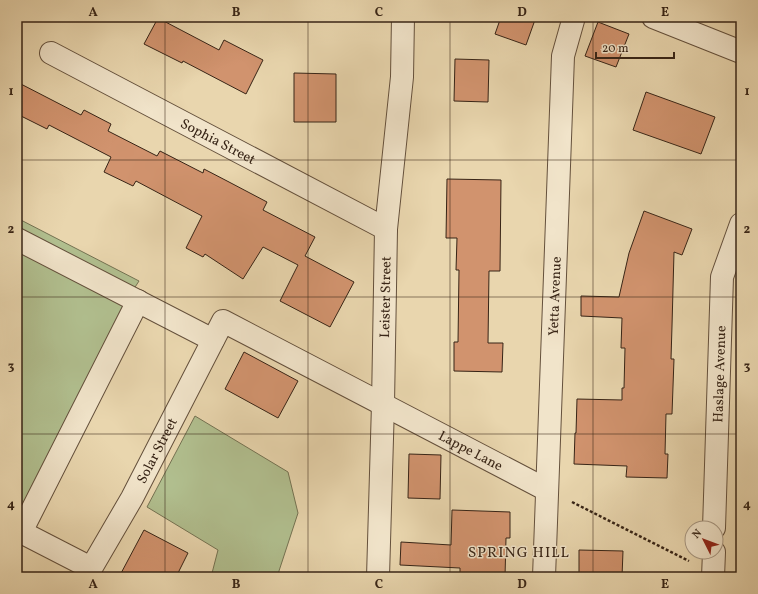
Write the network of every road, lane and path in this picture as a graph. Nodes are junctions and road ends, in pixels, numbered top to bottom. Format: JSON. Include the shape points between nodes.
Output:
{"nodes":[{"id":1,"x":403,"y":17,"type":"edge"},
{"id":2,"x":574,"y":17,"type":"edge"},
{"id":3,"x":653,"y":17,"type":"edge"},
{"id":4,"x":741,"y":52,"type":"edge"},
{"id":5,"x":51,"y":53,"type":"dead end"},
{"id":6,"x":741,"y":224,"type":"edge"},
{"id":7,"x":386,"y":229,"type":"junction"},
{"id":8,"x":17,"y":239,"type":"edge"},
{"id":9,"x":138,"y":301,"type":"junction"},
{"id":10,"x":223,"y":321,"type":"joint"},
{"id":11,"x":213,"y":340,"type":"junction"},
{"id":12,"x":383,"y":404,"type":"junction"},
{"id":13,"x":547,"y":490,"type":"junction"},
{"id":14,"x":714,"y":520,"type":"edge"},
{"id":15,"x":19,"y":533,"type":"edge"},
{"id":16,"x":713,"y":567,"type":"edge"},
{"id":17,"x":88,"y":573,"type":"edge"},
{"id":18,"x":378,"y":577,"type":"edge"},
{"id":19,"x":544,"y":577,"type":"edge"}],
"edges":[{"from":1,"to":7,"type":"street","name":"Leister Street","via":[[402,77]]},
{"from":2,"to":13,"type":"street","name":"Yetta Avenue","via":[[563,56]]},
{"from":3,"to":4,"type":"street"},
{"from":5,"to":7,"type":"street","name":"Sophia Street"},
{"from":6,"to":14,"type":"street","name":"Haslage Avenue","via":[[722,278]]},
{"from":7,"to":12,"type":"street","name":"Leister Street"},
{"from":8,"to":9,"type":"street"},
{"from":9,"to":11,"type":"street"},
{"from":9,"to":15,"type":"street"},
{"from":10,"to":11,"type":"street","name":"Solar Street"},
{"from":10,"to":12,"type":"street","name":"Lappe Lane"},
{"from":11,"to":17,"type":"street","name":"Solar Street","via":[[132,498]]},
{"from":12,"to":13,"type":"street","name":"Lappe Lane"},
{"from":12,"to":18,"type":"street","name":"Leister Street"},
{"from":13,"to":16,"type":"path"},
{"from":13,"to":19,"type":"street","name":"Yetta Avenue"},
{"from":15,"to":17,"type":"street"}]}
